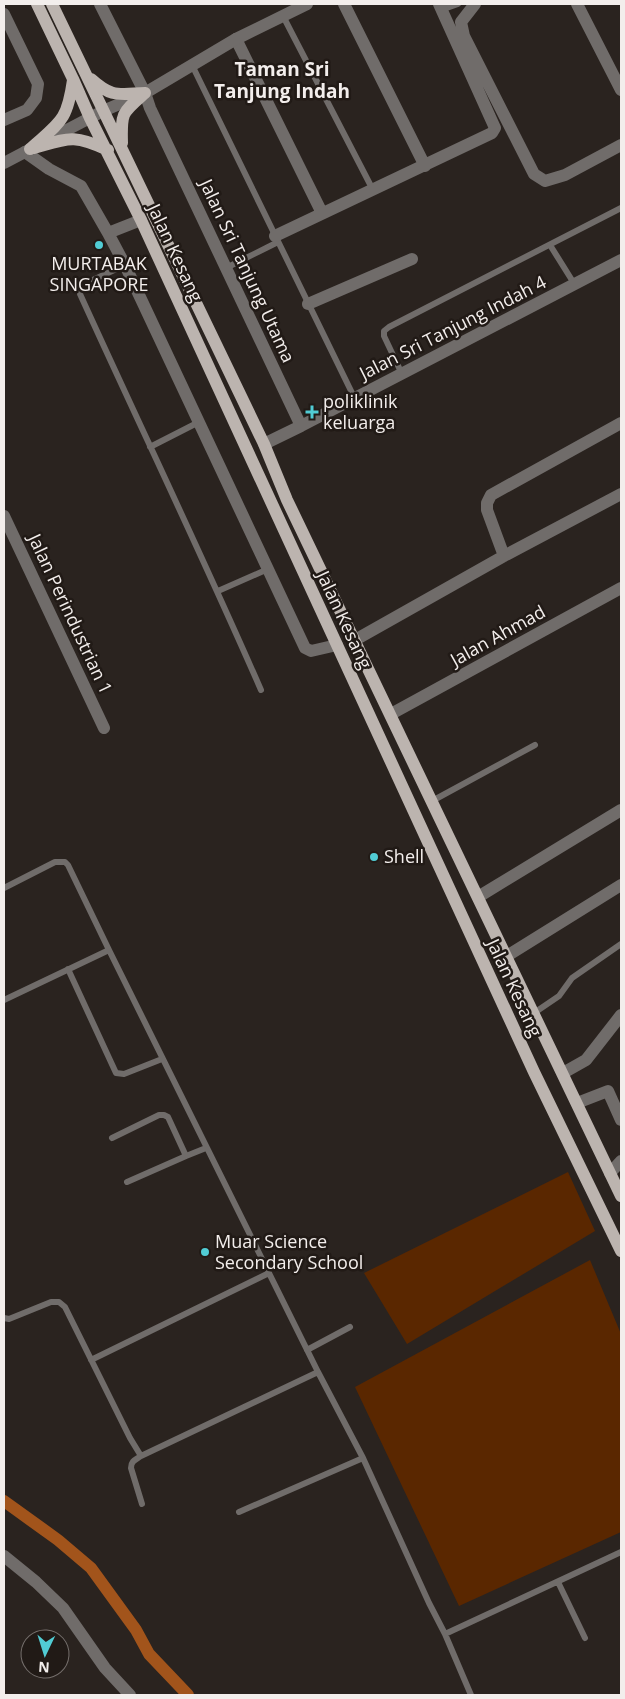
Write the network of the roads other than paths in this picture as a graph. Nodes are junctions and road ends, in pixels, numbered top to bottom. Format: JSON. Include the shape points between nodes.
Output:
{"nodes":[{"id":1,"x":37,"y":4,"type":"edge"},
{"id":2,"x":52,"y":4,"type":"edge"},
{"id":3,"x":100,"y":4,"type":"edge"},
{"id":4,"x":307,"y":4,"type":"edge"},
{"id":5,"x":344,"y":4,"type":"edge"},
{"id":6,"x":458,"y":4,"type":"edge"},
{"id":7,"x":475,"y":4,"type":"edge"},
{"id":8,"x":577,"y":4,"type":"edge"},
{"id":9,"x":440,"y":7,"type":"edge"},
{"id":10,"x":4,"y":14,"type":"edge"},
{"id":11,"x":283,"y":16,"type":"junction"},
{"id":12,"x":236,"y":40,"type":"junction"},
{"id":13,"x":192,"y":65,"type":"junction"},
{"id":14,"x":88,"y":76,"type":"junction"},
{"id":15,"x":73,"y":79,"type":"junction"},
{"id":16,"x":621,"y":90,"type":"edge"},
{"id":17,"x":145,"y":93,"type":"junction"},
{"id":18,"x":103,"y":111,"type":"junction"},
{"id":19,"x":90,"y":118,"type":"junction"},
{"id":20,"x":4,"y":120,"type":"edge"},
{"id":21,"x":621,"y":144,"type":"edge"},
{"id":22,"x":122,"y":146,"type":"junction"},
{"id":23,"x":28,"y":150,"type":"junction"},
{"id":24,"x":108,"y":150,"type":"junction"},
{"id":25,"x":4,"y":163,"type":"edge"},
{"id":26,"x":425,"y":166,"type":"junction"},
{"id":27,"x":373,"y":190,"type":"junction"},
{"id":28,"x":621,"y":208,"type":"edge"},
{"id":29,"x":322,"y":213,"type":"junction"},
{"id":30,"x":135,"y":223,"type":"junction"},
{"id":31,"x":111,"y":232,"type":"junction"},
{"id":32,"x":276,"y":239,"type":"junction"},
{"id":33,"x":550,"y":245,"type":"junction"},
{"id":34,"x":412,"y":259,"type":"dead end"},
{"id":35,"x":621,"y":260,"type":"edge"},
{"id":36,"x":125,"y":265,"type":"junction"},
{"id":37,"x":226,"y":268,"type":"junction"},
{"id":38,"x":574,"y":284,"type":"junction"},
{"id":39,"x":308,"y":304,"type":"junction"},
{"id":40,"x":402,"y":374,"type":"junction"},
{"id":41,"x":355,"y":398,"type":"junction"},
{"id":42,"x":199,"y":422,"type":"junction"},
{"id":43,"x":621,"y":423,"type":"edge"},
{"id":44,"x":301,"y":426,"type":"junction"},
{"id":45,"x":264,"y":444,"type":"junction"},
{"id":46,"x":150,"y":447,"type":"junction"},
{"id":47,"x":621,"y":494,"type":"edge"},
{"id":48,"x":4,"y":516,"type":"edge"},
{"id":49,"x":504,"y":556,"type":"junction"},
{"id":50,"x":268,"y":569,"type":"junction"},
{"id":51,"x":621,"y":588,"type":"edge"},
{"id":52,"x":218,"y":591,"type":"junction"},
{"id":53,"x":355,"y":640,"type":"junction"},
{"id":54,"x":329,"y":647,"type":"junction"},
{"id":55,"x":261,"y":690,"type":"dead end"},
{"id":56,"x":391,"y":714,"type":"junction"},
{"id":57,"x":104,"y":728,"type":"dead end"},
{"id":58,"x":535,"y":745,"type":"dead end"},
{"id":59,"x":432,"y":800,"type":"junction"},
{"id":60,"x":621,"y":810,"type":"edge"},
{"id":61,"x":621,"y":885,"type":"edge"},
{"id":62,"x":4,"y":888,"type":"edge"},
{"id":63,"x":478,"y":897,"type":"junction"},
{"id":64,"x":621,"y":944,"type":"edge"},
{"id":65,"x":109,"y":950,"type":"junction"},
{"id":66,"x":507,"y":956,"type":"junction"},
{"id":67,"x":68,"y":969,"type":"junction"},
{"id":68,"x":4,"y":1000,"type":"edge"},
{"id":69,"x":534,"y":1013,"type":"junction"},
{"id":70,"x":621,"y":1015,"type":"edge"},
{"id":71,"x":162,"y":1059,"type":"junction"},
{"id":72,"x":563,"y":1073,"type":"junction"},
{"id":73,"x":577,"y":1103,"type":"junction"},
{"id":74,"x":621,"y":1120,"type":"edge"},
{"id":75,"x":112,"y":1138,"type":"dead end"},
{"id":76,"x":206,"y":1148,"type":"junction"},
{"id":77,"x":186,"y":1156,"type":"junction"},
{"id":78,"x":621,"y":1161,"type":"edge"},
{"id":79,"x":610,"y":1173,"type":"junction"},
{"id":80,"x":127,"y":1182,"type":"dead end"},
{"id":81,"x":620,"y":1191,"type":"edge"},
{"id":82,"x":621,"y":1252,"type":"edge"},
{"id":83,"x":269,"y":1272,"type":"junction"},
{"id":84,"x":4,"y":1318,"type":"edge"},
{"id":85,"x":350,"y":1327,"type":"dead end"},
{"id":86,"x":307,"y":1350,"type":"junction"},
{"id":87,"x":91,"y":1360,"type":"junction"},
{"id":88,"x":318,"y":1372,"type":"junction"},
{"id":89,"x":141,"y":1456,"type":"junction"},
{"id":90,"x":363,"y":1458,"type":"junction"},
{"id":91,"x":142,"y":1504,"type":"dead end"},
{"id":92,"x":239,"y":1512,"type":"dead end"},
{"id":93,"x":621,"y":1552,"type":"edge"},
{"id":94,"x":4,"y":1556,"type":"edge"},
{"id":95,"x":558,"y":1582,"type":"junction"},
{"id":96,"x":445,"y":1634,"type":"junction"},
{"id":97,"x":585,"y":1638,"type":"dead end"},
{"id":98,"x":130,"y":1695,"type":"edge"},
{"id":99,"x":471,"y":1695,"type":"edge"}],
"edges":[{"from":1,"to":15,"type":"main road","name":"Jalan Kesang"},
{"from":2,"to":14,"type":"main road","name":"Jalan Kesang"},
{"from":3,"to":17,"type":"street","name":"Jalan Sri Tanjung Utama"},
{"from":4,"to":11,"type":"street"},
{"from":5,"to":26,"type":"street"},
{"from":6,"to":9,"type":"lane"},
{"from":7,"to":21,"type":"street","via":[[461,22],[464,36],[534,174],[545,180],[565,175]]},
{"from":8,"to":16,"type":"street"},
{"from":9,"to":26,"type":"street","via":[[495,128],[492,133]]},
{"from":10,"to":20,"type":"street","via":[[38,84],[36,98],[27,110]]},
{"from":11,"to":12,"type":"street"},
{"from":11,"to":27,"type":"lane"},
{"from":12,"to":13,"type":"street"},
{"from":12,"to":29,"type":"street"},
{"from":13,"to":17,"type":"street"},
{"from":13,"to":32,"type":"lane"},
{"from":14,"to":17,"type":"main road","via":[[111,93]]},
{"from":14,"to":18,"type":"main road","name":"Jalan Kesang"},
{"from":15,"to":19,"type":"main road","name":"Jalan Kesang"},
{"from":15,"to":23,"type":"main road","via":[[69,106],[61,122]]},
{"from":17,"to":18,"type":"street"},
{"from":17,"to":22,"type":"main road","via":[[122,115]]},
{"from":17,"to":37,"type":"street","name":"Jalan Sri Tanjung Utama"},
{"from":18,"to":19,"type":"street"},
{"from":18,"to":22,"type":"main road","name":"Jalan Kesang"},
{"from":19,"to":23,"type":"street"},
{"from":19,"to":24,"type":"main road","name":"Jalan Kesang"},
{"from":22,"to":45,"type":"main road","name":"Jalan Kesang"},
{"from":23,"to":24,"type":"main road","via":[[68,138],[84,140]]},
{"from":23,"to":25,"type":"street"},
{"from":23,"to":31,"type":"street","via":[[49,169],[81,186]]},
{"from":24,"to":30,"type":"main road","name":"Jalan Kesang"},
{"from":26,"to":27,"type":"street"},
{"from":27,"to":29,"type":"street"},
{"from":28,"to":33,"type":"lane"},
{"from":29,"to":32,"type":"street"},
{"from":30,"to":31,"type":"street"},
{"from":30,"to":54,"type":"main road","name":"Jalan Kesang"},
{"from":31,"to":36,"type":"street"},
{"from":32,"to":37,"type":"lane"},
{"from":32,"to":39,"type":"lane"},
{"from":33,"to":38,"type":"lane"},
{"from":33,"to":40,"type":"lane","via":[[389,326],[384,336]]},
{"from":34,"to":39,"type":"street"},
{"from":35,"to":38,"type":"street","name":"Jalan Sri Tanjung Indah 4"},
{"from":36,"to":42,"type":"street"},
{"from":36,"to":46,"type":"lane","via":[[82,285],[80,294]]},
{"from":37,"to":44,"type":"street","name":"Jalan Sri Tanjung Utama"},
{"from":38,"to":40,"type":"street","name":"Jalan Sri Tanjung Indah 4"},
{"from":39,"to":41,"type":"lane"},
{"from":40,"to":41,"type":"street","name":"Jalan Sri Tanjung Indah 4"},
{"from":41,"to":44,"type":"street","name":"Jalan Sri Tanjung Indah 4"},
{"from":42,"to":46,"type":"lane"},
{"from":42,"to":50,"type":"street"},
{"from":43,"to":49,"type":"street","via":[[491,495],[487,510]]},
{"from":44,"to":45,"type":"street"},
{"from":45,"to":53,"type":"main road","name":"Jalan Kesang"},
{"from":46,"to":52,"type":"lane"},
{"from":47,"to":49,"type":"street"},
{"from":48,"to":57,"type":"street","name":"Jalan Perindustrian 1"},
{"from":49,"to":53,"type":"street"},
{"from":50,"to":52,"type":"lane"},
{"from":50,"to":54,"type":"street","via":[[305,648],[311,651]]},
{"from":51,"to":56,"type":"street","name":"Jalan Ahmad"},
{"from":52,"to":55,"type":"lane"},
{"from":53,"to":56,"type":"main road","name":"Jalan Kesang"},
{"from":54,"to":82,"type":"main road","name":"Jalan Kesang"},
{"from":56,"to":59,"type":"main road","name":"Jalan Kesang"},
{"from":58,"to":59,"type":"lane"},
{"from":59,"to":63,"type":"main road","name":"Jalan Kesang"},
{"from":60,"to":63,"type":"street"},
{"from":61,"to":66,"type":"street"},
{"from":62,"to":65,"type":"lane","via":[[56,862],[65,862]]},
{"from":63,"to":66,"type":"main road","name":"Jalan Kesang"},
{"from":64,"to":69,"type":"lane","via":[[572,978],[559,996]]},
{"from":65,"to":67,"type":"lane"},
{"from":65,"to":71,"type":"lane"},
{"from":66,"to":69,"type":"main road","name":"Jalan Kesang"},
{"from":67,"to":68,"type":"lane"},
{"from":67,"to":71,"type":"lane","via":[[116,1073],[124,1074]]},
{"from":69,"to":72,"type":"main road","name":"Jalan Kesang"},
{"from":70,"to":72,"type":"street","via":[[586,1060]]},
{"from":71,"to":76,"type":"lane"},
{"from":72,"to":73,"type":"main road","name":"Jalan Kesang"},
{"from":73,"to":74,"type":"street","via":[[608,1091]]},
{"from":73,"to":79,"type":"main road","name":"Jalan Kesang"},
{"from":75,"to":77,"type":"lane","via":[[164,1115]]},
{"from":76,"to":77,"type":"lane"},
{"from":76,"to":83,"type":"lane"},
{"from":77,"to":80,"type":"lane"},
{"from":78,"to":79,"type":"street"},
{"from":79,"to":81,"type":"main road","name":"Jalan Kesang"},
{"from":83,"to":86,"type":"lane"},
{"from":83,"to":87,"type":"lane"},
{"from":84,"to":87,"type":"lane","via":[[59,1302],[66,1307]]},
{"from":85,"to":86,"type":"lane"},
{"from":86,"to":88,"type":"lane"},
{"from":87,"to":89,"type":"lane"},
{"from":88,"to":89,"type":"lane"},
{"from":88,"to":90,"type":"lane"},
{"from":89,"to":91,"type":"lane","via":[[134,1460],[131,1468]]},
{"from":90,"to":92,"type":"lane"},
{"from":90,"to":96,"type":"lane"},
{"from":93,"to":95,"type":"lane"},
{"from":94,"to":98,"type":"street","via":[[62,1608]]},
{"from":95,"to":96,"type":"lane"},
{"from":95,"to":97,"type":"lane"},
{"from":96,"to":99,"type":"lane"}]}
